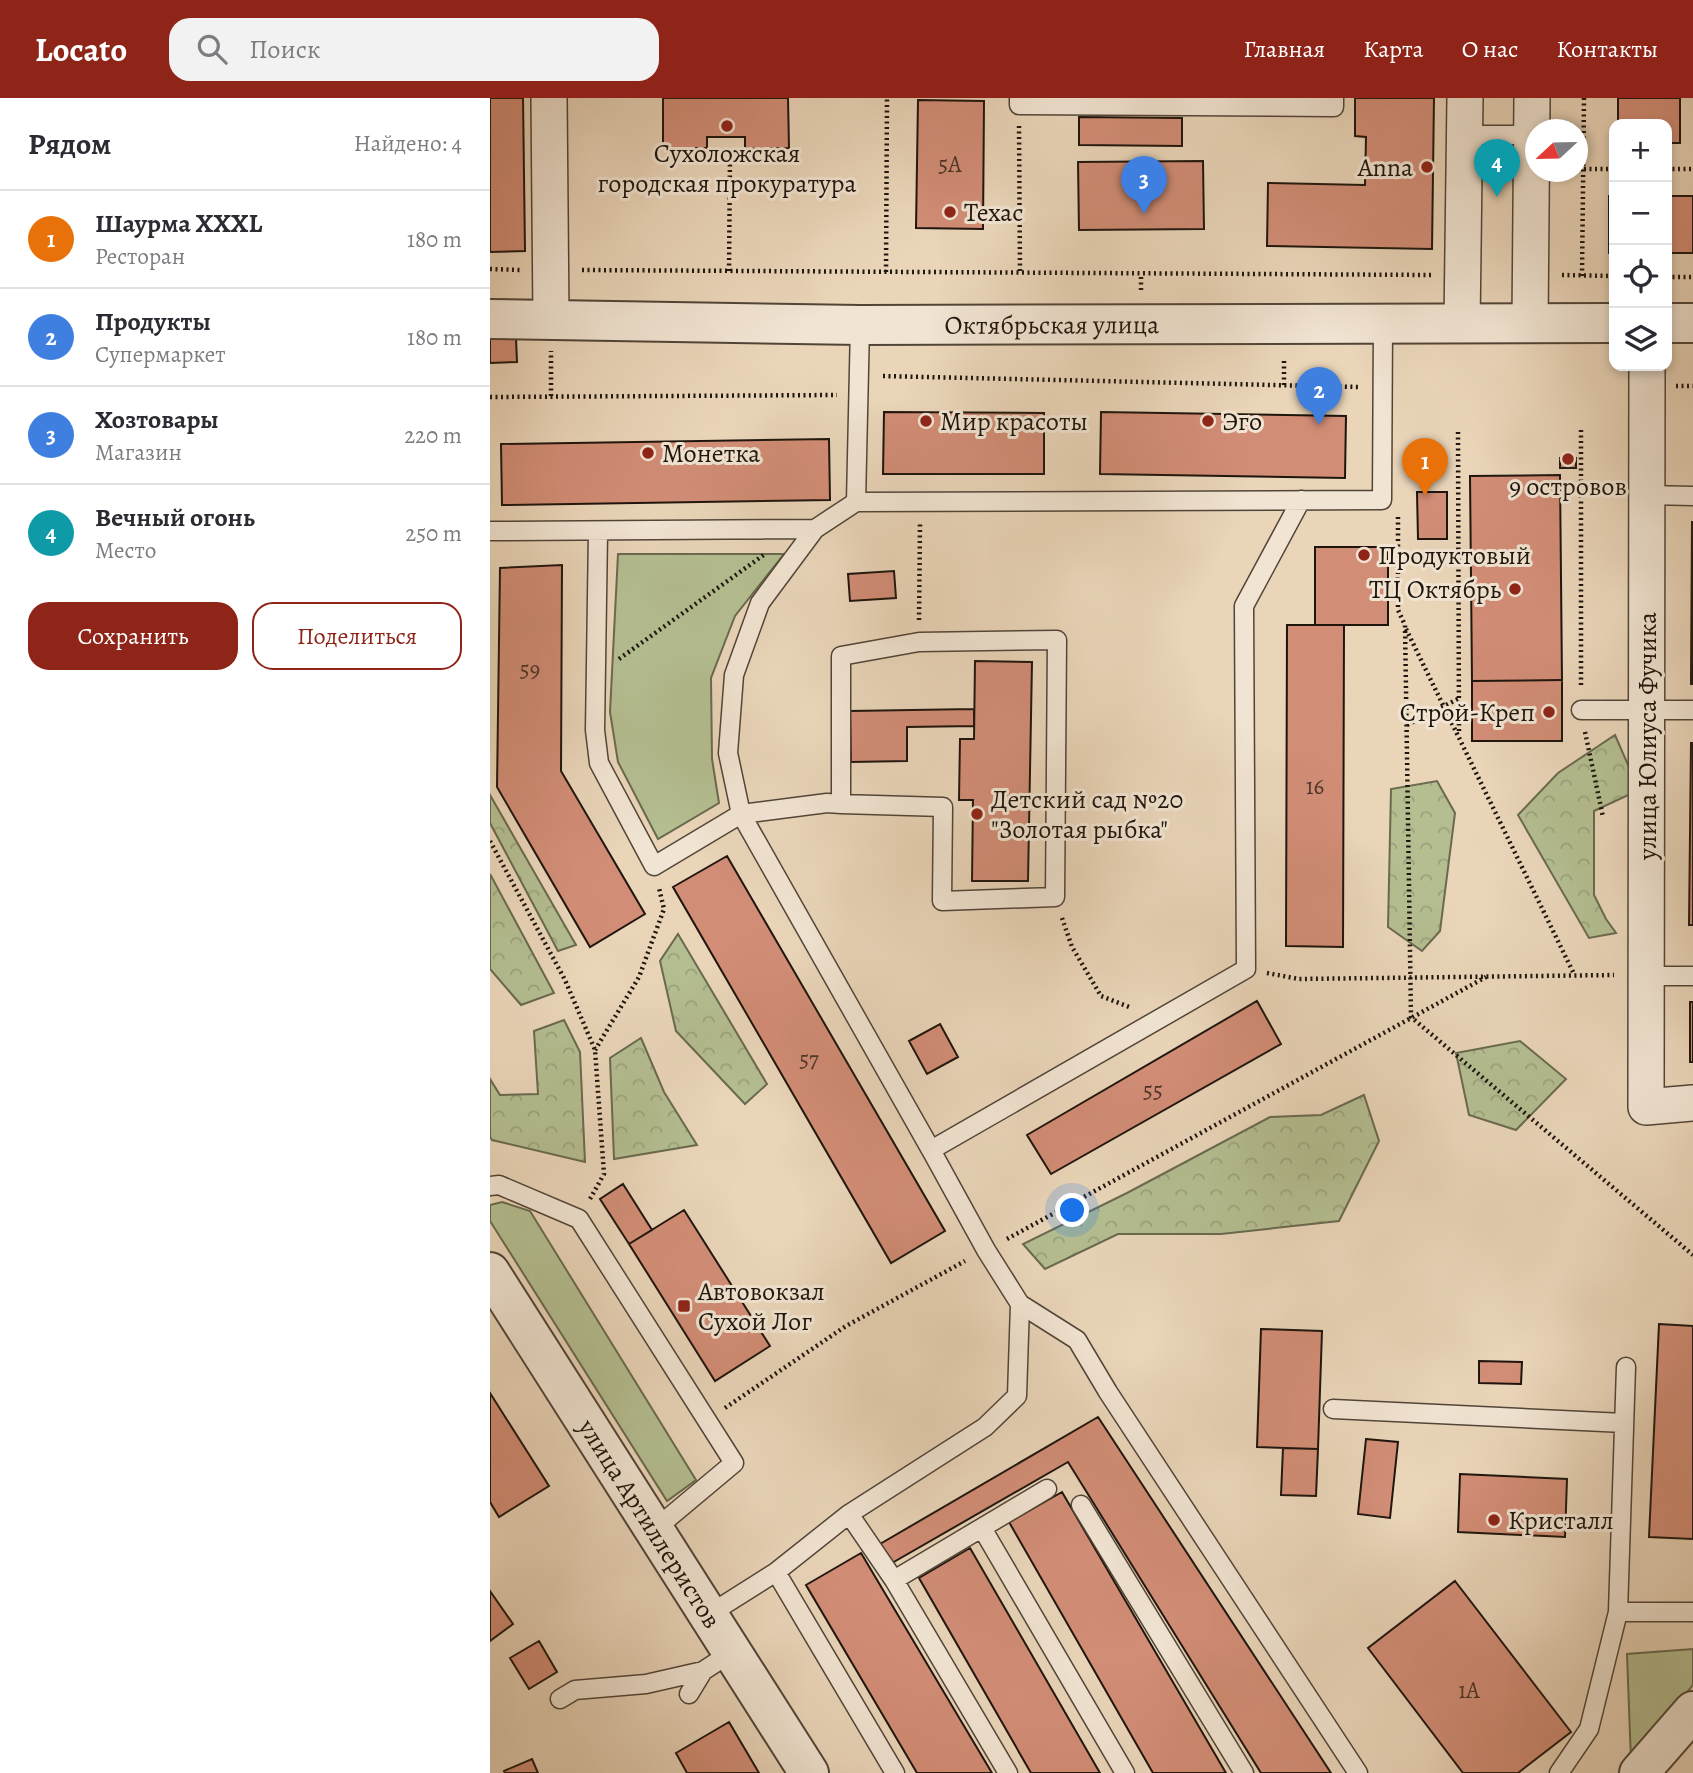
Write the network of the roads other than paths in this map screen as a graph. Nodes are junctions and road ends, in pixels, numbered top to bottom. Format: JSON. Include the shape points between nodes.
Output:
{"nodes":[{"id":1,"x":549,"y":98,"type":"edge"},
{"id":2,"x":1334,"y":98,"type":"edge"},
{"id":3,"x":1465,"y":98,"type":"edge"},
{"id":4,"x":1532,"y":98,"type":"edge"},
{"id":5,"x":1019,"y":101,"type":"edge"},
{"id":6,"x":1124,"y":102,"type":"edge"},
{"id":7,"x":1532,"y":119,"type":"edge"},
{"id":8,"x":1465,"y":135,"type":"junction"},
{"id":9,"x":1525,"y":135,"type":"edge"},
{"id":10,"x":1531,"y":182,"type":"edge"},
{"id":11,"x":551,"y":318,"type":"junction"},
{"id":12,"x":490,"y":319,"type":"edge"},
{"id":13,"x":1382,"y":323,"type":"junction"},
{"id":14,"x":1462,"y":323,"type":"junction"},
{"id":15,"x":1530,"y":323,"type":"junction"},
{"id":16,"x":1609,"y":323,"type":"edge"},
{"id":17,"x":1672,"y":323,"type":"edge"},
{"id":18,"x":1693,"y":323,"type":"edge"},
{"id":19,"x":860,"y":325,"type":"junction"},
{"id":20,"x":1647,"y":371,"type":"edge"},
{"id":21,"x":1647,"y":495,"type":"junction"},
{"id":22,"x":1693,"y":496,"type":"edge"},
{"id":23,"x":1301,"y":500,"type":"junction"},
{"id":24,"x":856,"y":502,"type":"junction"},
{"id":25,"x":808,"y":529,"type":"junction"},
{"id":26,"x":490,"y":531,"type":"edge"},
{"id":27,"x":598,"y":532,"type":"junction"},
{"id":28,"x":1581,"y":710,"type":"road end"},
{"id":29,"x":1647,"y":710,"type":"junction"},
{"id":30,"x":1693,"y":710,"type":"edge"},
{"id":31,"x":841,"y":804,"type":"junction"},
{"id":32,"x":741,"y":814,"type":"junction"},
{"id":33,"x":1647,"y":976,"type":"junction"},
{"id":34,"x":1693,"y":976,"type":"edge"},
{"id":35,"x":1693,"y":1103,"type":"edge"},
{"id":36,"x":931,"y":1150,"type":"junction"},
{"id":37,"x":490,"y":1186,"type":"edge"},
{"id":38,"x":490,"y":1272,"type":"edge"},
{"id":39,"x":1020,"y":1304,"type":"junction"},
{"id":40,"x":1626,"y":1367,"type":"dead end"},
{"id":41,"x":1333,"y":1409,"type":"dead end"},
{"id":42,"x":1624,"y":1423,"type":"junction"},
{"id":43,"x":1047,"y":1489,"type":"dead end"},
{"id":44,"x":1081,"y":1505,"type":"dead end"},
{"id":45,"x":849,"y":1514,"type":"junction"},
{"id":46,"x":982,"y":1528,"type":"junction"},
{"id":47,"x":654,"y":1530,"type":"junction"},
{"id":48,"x":776,"y":1572,"type":"junction"},
{"id":49,"x":894,"y":1580,"type":"junction"},
{"id":50,"x":1618,"y":1612,"type":"junction"},
{"id":51,"x":1693,"y":1612,"type":"edge"},
{"id":52,"x":708,"y":1615,"type":"junction"},
{"id":53,"x":718,"y":1662,"type":"junction"},
{"id":54,"x":689,"y":1694,"type":"dead end"},
{"id":55,"x":560,"y":1699,"type":"dead end"},
{"id":56,"x":1693,"y":1711,"type":"edge"},
{"id":57,"x":809,"y":1773,"type":"edge"},
{"id":58,"x":895,"y":1773,"type":"edge"},
{"id":59,"x":1008,"y":1773,"type":"edge"},
{"id":60,"x":1125,"y":1773,"type":"edge"},
{"id":61,"x":1244,"y":1773,"type":"edge"},
{"id":62,"x":1358,"y":1773,"type":"edge"},
{"id":63,"x":1559,"y":1773,"type":"edge"},
{"id":64,"x":1639,"y":1773,"type":"edge"}],
"edges":[{"from":1,"to":11,"type":"street"},
{"from":2,"to":6,"type":"lane","via":[[1334,107]]},
{"from":3,"to":8,"type":"street"},
{"from":4,"to":7,"type":"street"},
{"from":5,"to":6,"type":"lane"},
{"from":8,"to":9,"type":"lane"},
{"from":8,"to":14,"type":"street"},
{"from":10,"to":15,"type":"street"},
{"from":11,"to":12,"type":"street","name":"Октябрьская улица"},
{"from":11,"to":19,"type":"street","name":"Октябрьская улица"},
{"from":13,"to":14,"type":"street","name":"Октябрьская улица"},
{"from":13,"to":19,"type":"street","name":"Октябрьская улица"},
{"from":13,"to":23,"type":"lane","via":[[1382,500]]},
{"from":14,"to":15,"type":"street","name":"Октябрьская улица"},
{"from":15,"to":16,"type":"street","name":"Октябрьская улица"},
{"from":17,"to":18,"type":"street"},
{"from":19,"to":24,"type":"lane"},
{"from":20,"to":21,"type":"street","name":"улица Юлиуса Фучика"},
{"from":21,"to":22,"type":"lane"},
{"from":21,"to":29,"type":"street","name":"улица Юлиуса Фучика"},
{"from":23,"to":24,"type":"lane"},
{"from":23,"to":36,"type":"lane","via":[[1244,606],[1246,969]]},
{"from":24,"to":25,"type":"lane"},
{"from":25,"to":27,"type":"lane"},
{"from":25,"to":32,"type":"lane","via":[[760,603],[734,675],[728,753]]},
{"from":26,"to":27,"type":"lane"},
{"from":27,"to":32,"type":"lane","via":[[595,730],[599,763],[654,866]]},
{"from":28,"to":29,"type":"lane"},
{"from":29,"to":30,"type":"lane"},
{"from":29,"to":33,"type":"street","name":"улица Юлиуса Фучика"},
{"from":31,"to":31,"type":"lane","via":[[841,656],[919,642],[1058,640],[1055,897],[942,901],[943,807]]},
{"from":31,"to":32,"type":"lane"},
{"from":32,"to":36,"type":"lane"},
{"from":33,"to":34,"type":"lane"},
{"from":33,"to":35,"type":"street","name":"улица Юлиуса Фучика","via":[[1646,1107]]},
{"from":36,"to":39,"type":"lane"},
{"from":37,"to":47,"type":"lane","via":[[499,1185],[579,1219],[734,1463]]},
{"from":38,"to":47,"type":"street","name":"улица Артиллеристов"},
{"from":39,"to":45,"type":"lane","via":[[1017,1396],[985,1427]]},
{"from":39,"to":62,"type":"lane","via":[[1077,1340]]},
{"from":40,"to":42,"type":"lane"},
{"from":41,"to":42,"type":"lane"},
{"from":42,"to":50,"type":"lane"},
{"from":43,"to":46,"type":"lane"},
{"from":44,"to":61,"type":"lane"},
{"from":45,"to":48,"type":"lane"},
{"from":45,"to":49,"type":"lane"},
{"from":46,"to":49,"type":"lane"},
{"from":46,"to":60,"type":"lane"},
{"from":47,"to":52,"type":"street","name":"улица Артиллеристов"},
{"from":48,"to":52,"type":"lane"},
{"from":48,"to":58,"type":"lane"},
{"from":49,"to":59,"type":"lane"},
{"from":50,"to":51,"type":"lane"},
{"from":50,"to":63,"type":"lane","via":[[1589,1729]]},
{"from":52,"to":53,"type":"street","name":"улица Артиллеристов"},
{"from":53,"to":54,"type":"lane"},
{"from":53,"to":55,"type":"lane","via":[[646,1684],[575,1690]]},
{"from":53,"to":57,"type":"street","name":"улица Артиллеристов"},
{"from":56,"to":64,"type":"street"}]}
